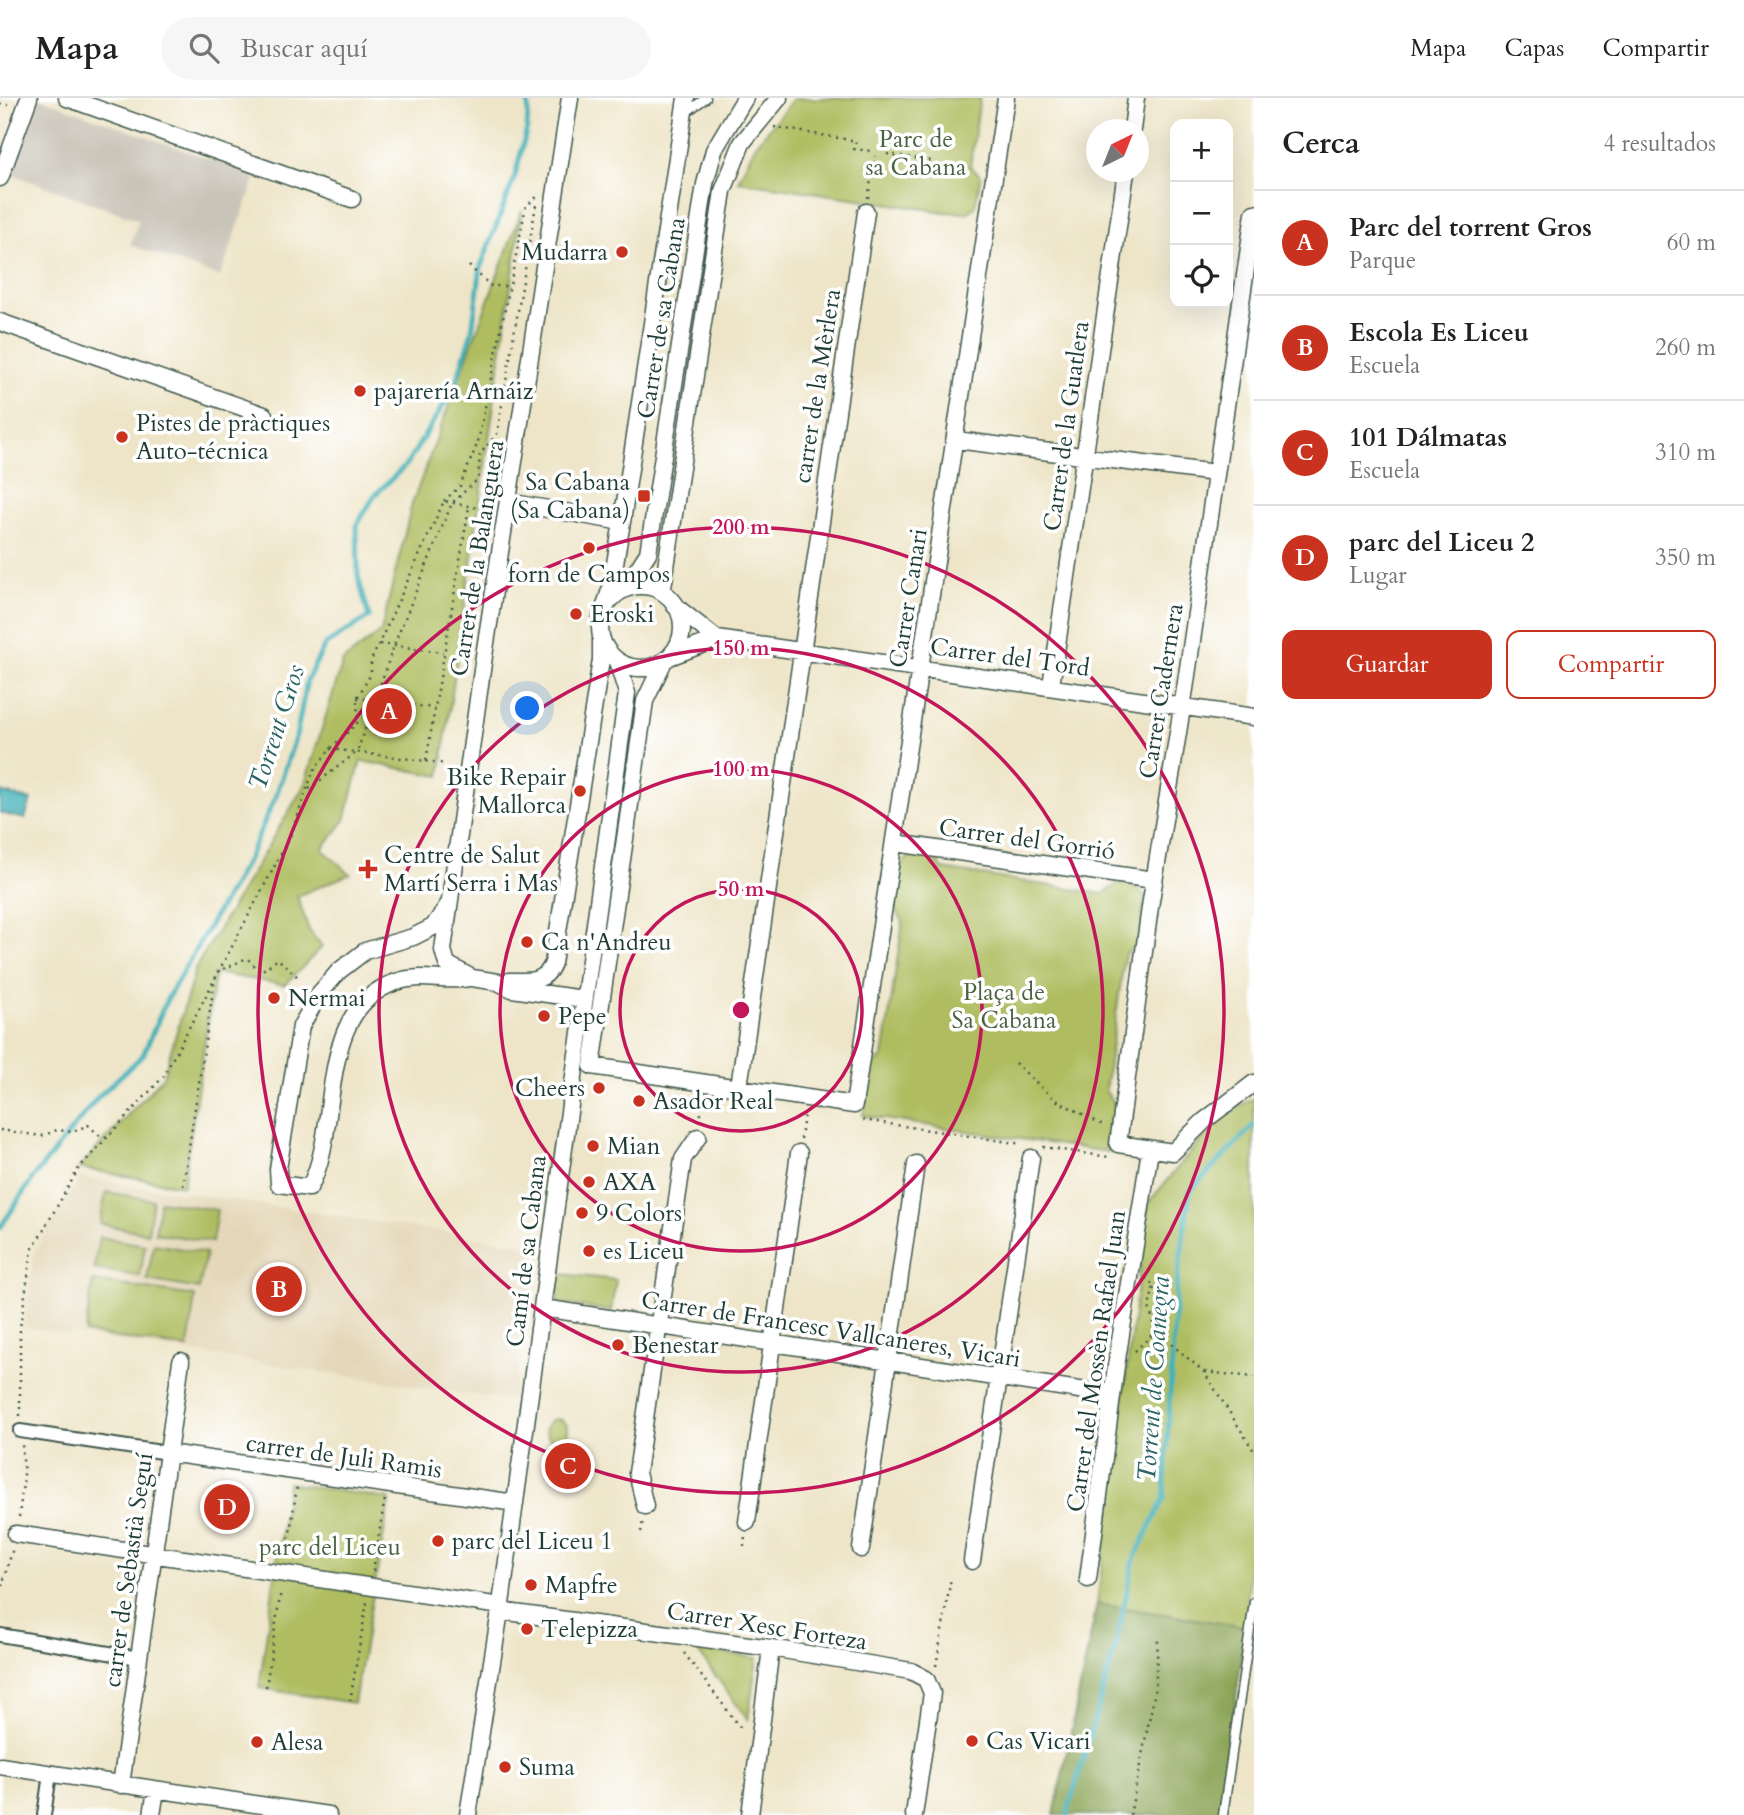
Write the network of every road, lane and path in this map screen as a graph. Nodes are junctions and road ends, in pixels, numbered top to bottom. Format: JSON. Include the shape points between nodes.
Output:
{"nodes":[{"id":1,"x":29,"y":98,"type":"edge"},
{"id":2,"x":67,"y":98,"type":"edge"},
{"id":3,"x":570,"y":98,"type":"edge"},
{"id":4,"x":706,"y":98,"type":"edge"},
{"id":5,"x":745,"y":98,"type":"edge"},
{"id":6,"x":779,"y":98,"type":"edge"},
{"id":7,"x":1006,"y":98,"type":"edge"},
{"id":8,"x":1136,"y":98,"type":"edge"},
{"id":9,"x":685,"y":106,"type":"edge"},
{"id":10,"x":1133,"y":119,"type":"edge"},
{"id":11,"x":757,"y":124,"type":"junction"},
{"id":12,"x":872,"y":151,"type":"dead end"},
{"id":13,"x":887,"y":153,"type":"dead end"},
{"id":14,"x":875,"y":156,"type":"dead end"},
{"id":15,"x":932,"y":161,"type":"dead end"},
{"id":16,"x":0,"y":178,"type":"edge"},
{"id":17,"x":1125,"y":182,"type":"edge"},
{"id":18,"x":544,"y":192,"type":"dead end"},
{"id":19,"x":352,"y":199,"type":"dead end"},
{"id":20,"x":542,"y":201,"type":"dead end"},
{"id":21,"x":866,"y":212,"type":"joint"},
{"id":22,"x":1254,"y":213,"type":"edge"},
{"id":23,"x":469,"y":266,"type":"dead end"},
{"id":24,"x":509,"y":286,"type":"junction"},
{"id":25,"x":0,"y":322,"type":"edge"},
{"id":26,"x":264,"y":415,"type":"dead end"},
{"id":27,"x":956,"y":440,"type":"junction"},
{"id":28,"x":1084,"y":457,"type":"junction"},
{"id":29,"x":1215,"y":473,"type":"junction"},
{"id":30,"x":444,"y":501,"type":"junction"},
{"id":31,"x":508,"y":502,"type":"junction"},
{"id":32,"x":452,"y":503,"type":"junction"},
{"id":33,"x":469,"y":507,"type":"junction"},
{"id":34,"x":622,"y":522,"type":"junction"},
{"id":35,"x":503,"y":533,"type":"junction"},
{"id":36,"x":648,"y":553,"type":"junction"},
{"id":37,"x":624,"y":590,"type":"junction"},
{"id":38,"x":668,"y":596,"type":"junction"},
{"id":39,"x":604,"y":609,"type":"junction"},
{"id":40,"x":601,"y":638,"type":"junction"},
{"id":41,"x":718,"y":639,"type":"junction"},
{"id":42,"x":380,"y":643,"type":"junction"},
{"id":43,"x":394,"y":645,"type":"junction"},
{"id":44,"x":800,"y":650,"type":"junction"},
{"id":45,"x":444,"y":652,"type":"junction"},
{"id":46,"x":666,"y":659,"type":"junction"},
{"id":47,"x":617,"y":661,"type":"junction"},
{"id":48,"x":920,"y":667,"type":"junction"},
{"id":49,"x":643,"y":668,"type":"junction"},
{"id":50,"x":1051,"y":686,"type":"junction"},
{"id":51,"x":627,"y":693,"type":"junction"},
{"id":52,"x":358,"y":698,"type":"junction"},
{"id":53,"x":377,"y":700,"type":"junction"},
{"id":54,"x":1183,"y":705,"type":"junction"},
{"id":55,"x":435,"y":708,"type":"junction"},
{"id":56,"x":1254,"y":717,"type":"edge"},
{"id":57,"x":330,"y":749,"type":"junction"},
{"id":58,"x":357,"y":752,"type":"junction"},
{"id":59,"x":426,"y":761,"type":"junction"},
{"id":60,"x":446,"y":764,"type":"dead end"},
{"id":61,"x":309,"y":789,"type":"junction"},
{"id":62,"x":895,"y":844,"type":"junction"},
{"id":63,"x":1154,"y":880,"type":"junction"},
{"id":64,"x":451,"y":901,"type":"junction"},
{"id":65,"x":215,"y":973,"type":"junction"},
{"id":66,"x":299,"y":978,"type":"dead end"},
{"id":67,"x":472,"y":978,"type":"junction"},
{"id":68,"x":498,"y":982,"type":"junction"},
{"id":69,"x":583,"y":999,"type":"junction"},
{"id":70,"x":1015,"y":1063,"type":"dead end"},
{"id":71,"x":705,"y":1083,"type":"junction"},
{"id":72,"x":1254,"y":1083,"type":"edge"},
{"id":73,"x":739,"y":1087,"type":"junction"},
{"id":74,"x":806,"y":1097,"type":"junction"},
{"id":75,"x":854,"y":1105,"type":"junction"},
{"id":76,"x":0,"y":1130,"type":"edge"},
{"id":77,"x":1120,"y":1135,"type":"junction"},
{"id":78,"x":108,"y":1137,"type":"junction"},
{"id":79,"x":698,"y":1137,"type":"joint"},
{"id":80,"x":1150,"y":1150,"type":"junction"},
{"id":81,"x":799,"y":1153,"type":"joint"},
{"id":82,"x":1111,"y":1157,"type":"dead end"},
{"id":83,"x":1031,"y":1158,"type":"dead end"},
{"id":84,"x":916,"y":1164,"type":"dead end"},
{"id":85,"x":183,"y":1186,"type":"dead end"},
{"id":86,"x":1132,"y":1267,"type":"junction"},
{"id":87,"x":543,"y":1308,"type":"junction"},
{"id":88,"x":659,"y":1325,"type":"junction"},
{"id":89,"x":1156,"y":1331,"type":"junction"},
{"id":90,"x":774,"y":1343,"type":"junction"},
{"id":91,"x":886,"y":1360,"type":"junction"},
{"id":92,"x":181,"y":1361,"type":"dead end"},
{"id":93,"x":1116,"y":1366,"type":"junction"},
{"id":94,"x":1204,"y":1371,"type":"junction"},
{"id":95,"x":1254,"y":1377,"type":"edge"},
{"id":96,"x":1000,"y":1378,"type":"junction"},
{"id":97,"x":1112,"y":1395,"type":"junction"},
{"id":98,"x":20,"y":1431,"type":"junction"},
{"id":99,"x":1254,"y":1451,"type":"edge"},
{"id":100,"x":168,"y":1454,"type":"junction"},
{"id":101,"x":515,"y":1503,"type":"junction"},
{"id":102,"x":645,"y":1506,"type":"dead end"},
{"id":103,"x":747,"y":1522,"type":"dead end"},
{"id":104,"x":16,"y":1534,"type":"junction"},
{"id":105,"x":860,"y":1549,"type":"dead end"},
{"id":106,"x":154,"y":1552,"type":"junction"},
{"id":107,"x":972,"y":1561,"type":"dead end"},
{"id":108,"x":951,"y":1578,"type":"dead end"},
{"id":109,"x":1088,"y":1579,"type":"dead end"},
{"id":110,"x":0,"y":1594,"type":"edge"},
{"id":111,"x":1254,"y":1602,"type":"edge"},
{"id":112,"x":501,"y":1609,"type":"junction"},
{"id":113,"x":669,"y":1634,"type":"junction"},
{"id":114,"x":0,"y":1635,"type":"edge"},
{"id":115,"x":1158,"y":1640,"type":"dead end"},
{"id":116,"x":771,"y":1648,"type":"junction"},
{"id":117,"x":139,"y":1658,"type":"junction"},
{"id":118,"x":936,"y":1668,"type":"dead end"},
{"id":119,"x":758,"y":1753,"type":"junction"},
{"id":120,"x":0,"y":1766,"type":"edge"},
{"id":121,"x":50,"y":1774,"type":"junction"},
{"id":122,"x":121,"y":1785,"type":"junction"},
{"id":123,"x":156,"y":1790,"type":"junction"},
{"id":124,"x":270,"y":1811,"type":"edge"},
{"id":125,"x":44,"y":1815,"type":"edge"},
{"id":126,"x":152,"y":1815,"type":"edge"},
{"id":127,"x":328,"y":1815,"type":"edge"},
{"id":128,"x":468,"y":1815,"type":"edge"},
{"id":129,"x":750,"y":1815,"type":"edge"},
{"id":130,"x":914,"y":1815,"type":"edge"},
{"id":131,"x":1130,"y":1815,"type":"edge"},
{"id":132,"x":1223,"y":1815,"type":"edge"}],
"edges":[{"from":1,"to":16,"type":"street"},
{"from":2,"to":19,"type":"street"},
{"from":3,"to":31,"type":"street","name":"Carrer de la Balanguera"},
{"from":4,"to":9,"type":"lane"},
{"from":5,"to":36,"type":"street","name":"Carrer de sa Cabana","via":[[714,150],[705,184]]},
{"from":6,"to":11,"type":"street"},
{"from":7,"to":27,"type":"street","name":"Carrer Canari"},
{"from":8,"to":10,"type":"street"},
{"from":9,"to":34,"type":"street"},
{"from":11,"to":12,"type":"path","via":[[856,141],[855,149]]},
{"from":11,"to":38,"type":"street","via":[[737,153],[723,191]]},
{"from":13,"to":15,"type":"path"},
{"from":14,"to":21,"type":"path"},
{"from":17,"to":28,"type":"street","name":"Carrer de la Guatlera"},
{"from":18,"to":24,"type":"path","via":[[526,206]]},
{"from":20,"to":32,"type":"path","via":[[533,212],[497,434],[480,454],[478,480]]},
{"from":21,"to":44,"type":"street","name":"carrer de la Mèrlera"},
{"from":22,"to":29,"type":"street","name":"Carrer Cadernera"},
{"from":23,"to":24,"type":"path","via":[[491,286]]},
{"from":24,"to":30,"type":"path","via":[[478,442],[460,486]]},
{"from":25,"to":26,"type":"street"},
{"from":27,"to":28,"type":"street"},
{"from":27,"to":48,"type":"street","name":"Carrer Canari"},
{"from":28,"to":29,"type":"street"},
{"from":28,"to":50,"type":"street","name":"Carrer de la Guatlera"},
{"from":29,"to":54,"type":"street","name":"Carrer Cadernera"},
{"from":30,"to":32,"type":"path"},
{"from":30,"to":42,"type":"path"},
{"from":31,"to":34,"type":"street"},
{"from":31,"to":35,"type":"street","name":"Carrer de la Balanguera"},
{"from":32,"to":33,"type":"path"},
{"from":32,"to":43,"type":"path"},
{"from":33,"to":35,"type":"path","via":[[492,510],[489,530]]},
{"from":33,"to":45,"type":"path"},
{"from":34,"to":39,"type":"street"},
{"from":35,"to":64,"type":"street","name":"Carrer de la Balanguera"},
{"from":36,"to":37,"type":"street","name":"Carrer de sa Cabana"},
{"from":36,"to":38,"type":"street"},
{"from":37,"to":38,"type":"street","via":[[646,587]]},
{"from":37,"to":39,"type":"street"},
{"from":38,"to":41,"type":"street","name":"Carrer del Tord"},
{"from":38,"to":46,"type":"street","via":[[681,633]]},
{"from":39,"to":40,"type":"street"},
{"from":40,"to":47,"type":"street"},
{"from":40,"to":68,"type":"street","via":[[553,963],[538,981]]},
{"from":41,"to":44,"type":"street","name":"Carrer del Tord"},
{"from":41,"to":46,"type":"street","name":"Carrer del Tord"},
{"from":42,"to":43,"type":"path"},
{"from":42,"to":52,"type":"path"},
{"from":43,"to":45,"type":"path"},
{"from":43,"to":53,"type":"path"},
{"from":44,"to":48,"type":"street","name":"Carrer del Tord"},
{"from":44,"to":73,"type":"street"},
{"from":45,"to":55,"type":"path"},
{"from":46,"to":49,"type":"street"},
{"from":46,"to":71,"type":"street","via":[[645,701],[592,1066]]},
{"from":47,"to":49,"type":"street"},
{"from":47,"to":51,"type":"street"},
{"from":48,"to":50,"type":"street","name":"Carrer del Tord"},
{"from":48,"to":62,"type":"street","name":"Carrer Canari"},
{"from":49,"to":51,"type":"street"},
{"from":50,"to":54,"type":"street","name":"Carrer del Tord"},
{"from":51,"to":69,"type":"street","name":"Camí de sa Cabana"},
{"from":52,"to":53,"type":"path"},
{"from":52,"to":57,"type":"path","via":[[358,722]]},
{"from":53,"to":55,"type":"path"},
{"from":53,"to":58,"type":"path"},
{"from":54,"to":56,"type":"street","name":"Carrer del Tord"},
{"from":54,"to":63,"type":"street","name":"Carrer Cadernera"},
{"from":55,"to":59,"type":"path"},
{"from":57,"to":58,"type":"path"},
{"from":57,"to":61,"type":"path","via":[[313,772]]},
{"from":58,"to":59,"type":"path"},
{"from":58,"to":61,"type":"path"},
{"from":59,"to":60,"type":"path"},
{"from":61,"to":65,"type":"path","via":[[290,836]]},
{"from":62,"to":63,"type":"street","name":"Carrer del Gorrió"},
{"from":62,"to":75,"type":"street","name":"Carrer Canari"},
{"from":63,"to":77,"type":"street","name":"Carrer Cadernera"},
{"from":64,"to":67,"type":"street","name":"Carrer de la Balanguera","via":[[443,950],[447,964]]},
{"from":64,"to":67,"type":"street","name":"Carrer de la Balanguera","via":[[433,927],[365,951],[320,993],[301,1026],[279,1184],[309,1188],[321,1168],[336,1058],[347,1025],[369,999],[393,982],[417,976]]},
{"from":65,"to":66,"type":"path","via":[[247,958],[260,972],[278,959]]},
{"from":65,"to":78,"type":"path","via":[[163,1077]]},
{"from":65,"to":85,"type":"path"},
{"from":67,"to":68,"type":"street"},
{"from":68,"to":69,"type":"street","via":[[512,989]]},
{"from":69,"to":87,"type":"street","name":"Camí de sa Cabana"},
{"from":70,"to":77,"type":"path","via":[[1054,1099]]},
{"from":71,"to":73,"type":"street"},
{"from":71,"to":79,"type":"path"},
{"from":72,"to":80,"type":"street","via":[[1203,1121],[1172,1152]]},
{"from":73,"to":74,"type":"street"},
{"from":74,"to":75,"type":"street"},
{"from":74,"to":81,"type":"path"},
{"from":75,"to":82,"type":"path","via":[[856,1119]]},
{"from":76,"to":78,"type":"path","via":[[42,1136],[88,1125]]},
{"from":77,"to":80,"type":"street","via":[[1118,1144]]},
{"from":78,"to":98,"type":"path","via":[[79,1168],[32,1250],[20,1327]]},
{"from":79,"to":88,"type":"street","via":[[683,1160]]},
{"from":80,"to":86,"type":"street","name":"Carrer del Mossèn Rafael Juan"},
{"from":81,"to":90,"type":"street"},
{"from":83,"to":96,"type":"street"},
{"from":84,"to":91,"type":"street"},
{"from":86,"to":89,"type":"path","via":[[1154,1286],[1149,1307]]},
{"from":86,"to":93,"type":"street","name":"Carrer del Mossèn Rafael Juan"},
{"from":87,"to":88,"type":"street","name":"Carrer de Francesc Vallcaneres, Vicari"},
{"from":87,"to":101,"type":"street","name":"Camí de sa Cabana"},
{"from":88,"to":90,"type":"street","name":"Carrer de Francesc Vallcaneres, Vicari"},
{"from":88,"to":102,"type":"street","via":[[637,1473]]},
{"from":89,"to":93,"type":"path"},
{"from":89,"to":94,"type":"path"},
{"from":90,"to":91,"type":"street","name":"Carrer de Francesc Vallcaneres, Vicari"},
{"from":90,"to":103,"type":"street"},
{"from":91,"to":96,"type":"street","name":"Carrer de Francesc Vallcaneres, Vicari"},
{"from":91,"to":105,"type":"street"},
{"from":92,"to":100,"type":"street","name":"carrer de Sebastià Seguí"},
{"from":93,"to":97,"type":"street","name":"Carrer del Mossèn Rafael Juan"},
{"from":94,"to":95,"type":"path"},
{"from":94,"to":99,"type":"path"},
{"from":96,"to":97,"type":"street","name":"Carrer de Francesc Vallcaneres, Vicari"},
{"from":96,"to":107,"type":"street"},
{"from":97,"to":109,"type":"street","name":"Carrer del Mossèn Rafael Juan"},
{"from":98,"to":100,"type":"street"},
{"from":98,"to":104,"type":"path","via":[[24,1475]]},
{"from":100,"to":101,"type":"street","name":"carrer de Juli Ramis"},
{"from":100,"to":106,"type":"street","name":"carrer de Sebastià Seguí"},
{"from":101,"to":112,"type":"street","name":"Camí de sa Cabana"},
{"from":104,"to":106,"type":"street","name":"Carrer Xesc Forteza"},
{"from":104,"to":110,"type":"path"},
{"from":106,"to":112,"type":"street","name":"Carrer Xesc Forteza"},
{"from":106,"to":117,"type":"street","name":"carrer de Sebastià Seguí"},
{"from":108,"to":118,"type":"path"},
{"from":111,"to":132,"type":"lane"},
{"from":112,"to":113,"type":"street","name":"Carrer Xesc Forteza"},
{"from":112,"to":128,"type":"street","name":"Camí de sa Cabana"},
{"from":113,"to":116,"type":"street","name":"Carrer Xesc Forteza"},
{"from":113,"to":119,"type":"path"},
{"from":114,"to":117,"type":"street"},
{"from":115,"to":131,"type":"path","via":[[1155,1691]]},
{"from":116,"to":119,"type":"street"},
{"from":116,"to":130,"type":"street","name":"Carrer Xesc Forteza","via":[[911,1671],[926,1679],[932,1693]]},
{"from":117,"to":122,"type":"street","name":"carrer de Sebastià Seguí"},
{"from":119,"to":129,"type":"street"},
{"from":120,"to":121,"type":"street"},
{"from":121,"to":122,"type":"street"},
{"from":121,"to":125,"type":"street"},
{"from":122,"to":123,"type":"street"},
{"from":123,"to":124,"type":"street"},
{"from":123,"to":126,"type":"street"},
{"from":124,"to":127,"type":"street"}]}
